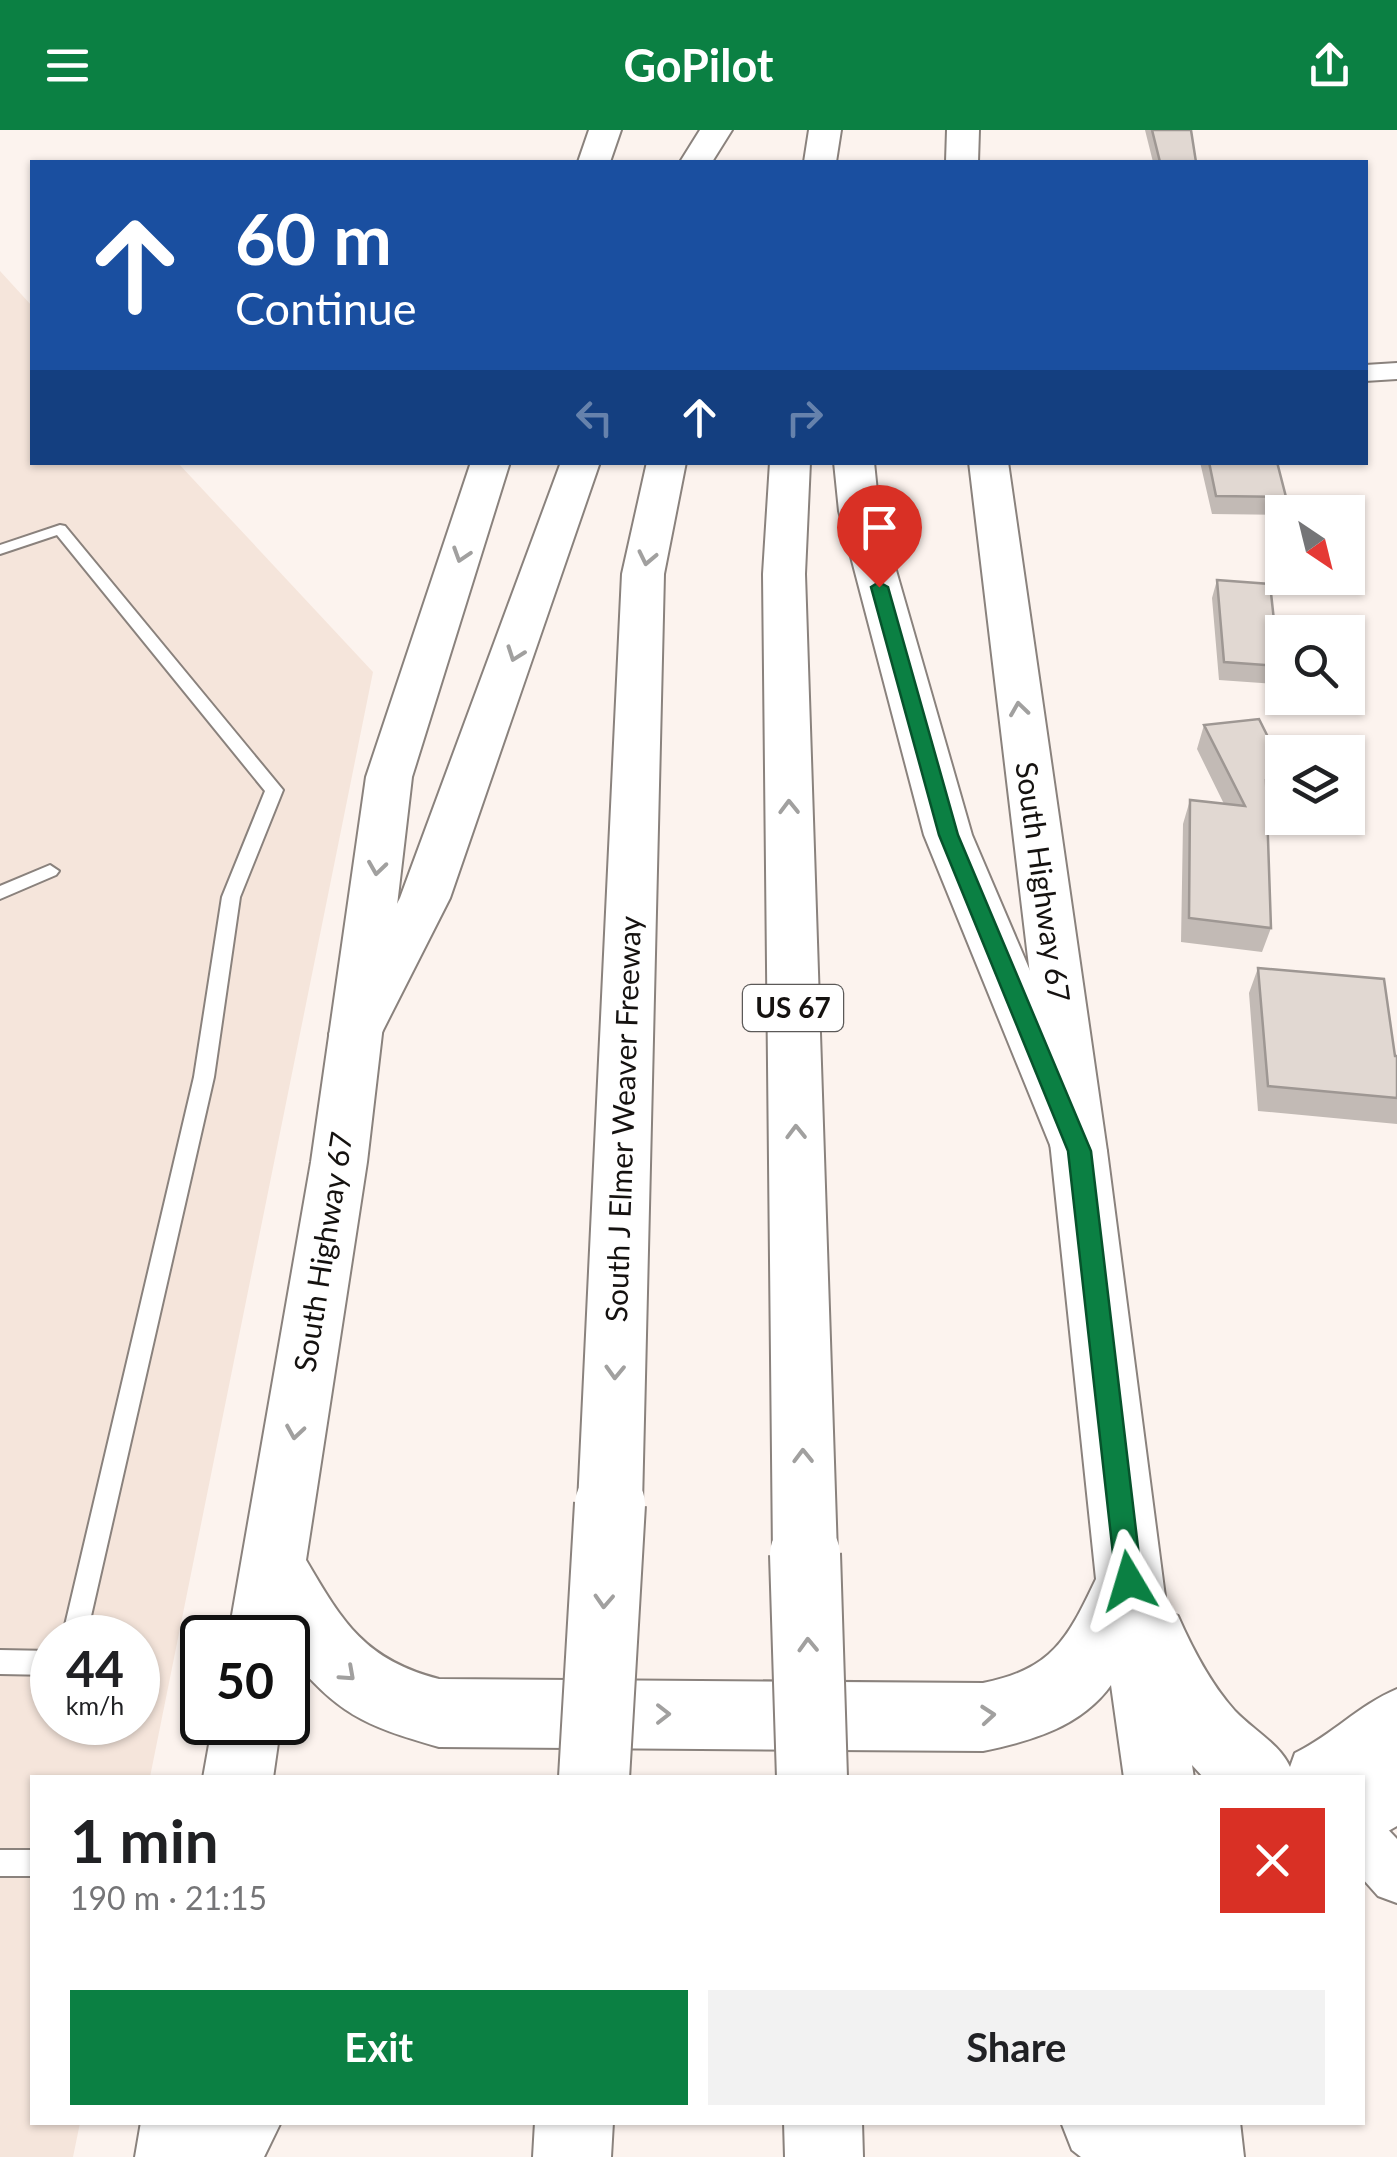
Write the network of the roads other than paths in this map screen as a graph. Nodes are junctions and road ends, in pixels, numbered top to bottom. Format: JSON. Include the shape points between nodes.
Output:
{"nodes":[{"id":1,"x":605,"y":130,"type":"edge"},
{"id":2,"x":716,"y":130,"type":"edge"},
{"id":3,"x":738,"y":130,"type":"edge"},
{"id":4,"x":825,"y":130,"type":"edge"},
{"id":5,"x":963,"y":130,"type":"edge"},
{"id":6,"x":595,"y":160,"type":"edge"},
{"id":7,"x":697,"y":160,"type":"edge"},
{"id":8,"x":731,"y":160,"type":"edge"},
{"id":9,"x":820,"y":160,"type":"edge"},
{"id":10,"x":962,"y":160,"type":"edge"},
{"id":11,"x":1397,"y":371,"type":"edge"},
{"id":12,"x":1368,"y":373,"type":"edge"},
{"id":13,"x":491,"y":465,"type":"edge"},
{"id":14,"x":580,"y":465,"type":"edge"},
{"id":15,"x":666,"y":465,"type":"edge"},
{"id":16,"x":790,"y":465,"type":"edge"},
{"id":17,"x":854,"y":465,"type":"edge"},
{"id":18,"x":988,"y":465,"type":"edge"},
{"id":19,"x":0,"y":550,"type":"edge"},
{"id":20,"x":50,"y":871,"type":"dead end"},
{"id":21,"x":0,"y":892,"type":"edge"},
{"id":22,"x":355,"y":1034,"type":"junction"},
{"id":23,"x":1079,"y":1151,"type":"junction"},
{"id":24,"x":274,"y":1566,"type":"junction"},
{"id":25,"x":1129,"y":1581,"type":"junction"},
{"id":26,"x":79,"y":1615,"type":"edge"},
{"id":27,"x":266,"y":1615,"type":"edge"},
{"id":28,"x":0,"y":1662,"type":"edge"},
{"id":29,"x":30,"y":1663,"type":"edge"},
{"id":30,"x":1397,"y":1723,"type":"edge"},
{"id":31,"x":243,"y":1745,"type":"edge"},
{"id":32,"x":238,"y":1775,"type":"edge"},
{"id":33,"x":594,"y":1775,"type":"edge"},
{"id":34,"x":812,"y":1775,"type":"edge"},
{"id":35,"x":1160,"y":1775,"type":"edge"},
{"id":36,"x":1255,"y":1775,"type":"edge"},
{"id":37,"x":1326,"y":1775,"type":"edge"},
{"id":38,"x":1397,"y":1784,"type":"edge"},
{"id":39,"x":1365,"y":1811,"type":"edge"},
{"id":40,"x":1365,"y":1842,"type":"edge"},
{"id":41,"x":30,"y":1862,"type":"edge"},
{"id":42,"x":0,"y":1863,"type":"edge"},
{"id":43,"x":1397,"y":1878,"type":"edge"},
{"id":44,"x":179,"y":2125,"type":"edge"},
{"id":45,"x":240,"y":2125,"type":"edge"},
{"id":46,"x":574,"y":2125,"type":"edge"},
{"id":47,"x":823,"y":2125,"type":"edge"},
{"id":48,"x":1103,"y":2125,"type":"edge"},
{"id":49,"x":1201,"y":2125,"type":"edge"},
{"id":50,"x":174,"y":2157,"type":"edge"},
{"id":51,"x":214,"y":2157,"type":"edge"},
{"id":52,"x":572,"y":2157,"type":"edge"},
{"id":53,"x":824,"y":2157,"type":"edge"},
{"id":54,"x":1140,"y":2157,"type":"edge"},
{"id":55,"x":1205,"y":2157,"type":"edge"}],
"edges":[{"from":1,"to":6,"type":"main road"},
{"from":2,"to":7,"type":"main road"},
{"from":3,"to":8,"type":"main road"},
{"from":4,"to":9,"type":"main road"},
{"from":5,"to":10,"type":"main road"},
{"from":11,"to":12,"type":"street"},
{"from":13,"to":22,"type":"main road","name":"South Highway 67","one_way":true,"via":[[389,776]]},
{"from":14,"to":22,"type":"main road","one_way":true,"via":[[426,898]]},
{"from":15,"to":33,"type":"main road","name":"South J Elmer Weaver Freeway","one_way":true,"bridge":true,"via":[[643,574]]},
{"from":34,"to":16,"type":"main road","number":"US 67","one_way":true,"bridge":true,"via":[[784,574]]},
{"from":17,"to":23,"type":"main road","via":[[859,512],[948,835]]},
{"from":23,"to":18,"type":"main road","name":"South Highway 67","one_way":true},
{"from":19,"to":26,"type":"lane","via":[[60,529],[274,790],[231,897],[204,1076]]},
{"from":20,"to":21,"type":"lane"},
{"from":22,"to":24,"type":"main road","name":"South Highway 67","one_way":true},
{"from":23,"to":25,"type":"main road","name":"South Highway 67"},
{"from":24,"to":25,"type":"main road","one_way":true,"via":[[321,1648],[354,1682],[390,1702],[438,1713],[982,1716],[1027,1710],[1088,1666]]},
{"from":24,"to":27,"type":"main road","name":"South Highway 67"},
{"from":25,"to":35,"type":"main road","name":"South Highway 67"},
{"from":25,"to":36,"type":"main road","via":[[1194,1716],[1226,1754]]},
{"from":28,"to":29,"type":"lane"},
{"from":30,"to":37,"type":"main road"},
{"from":31,"to":32,"type":"main road"},
{"from":38,"to":39,"type":"street"},
{"from":40,"to":43,"type":"street"},
{"from":41,"to":42,"type":"lane"},
{"from":44,"to":50,"type":"main road"},
{"from":45,"to":51,"type":"main road"},
{"from":46,"to":52,"type":"main road"},
{"from":47,"to":53,"type":"main road"},
{"from":48,"to":54,"type":"main road"},
{"from":49,"to":55,"type":"main road"}]}
